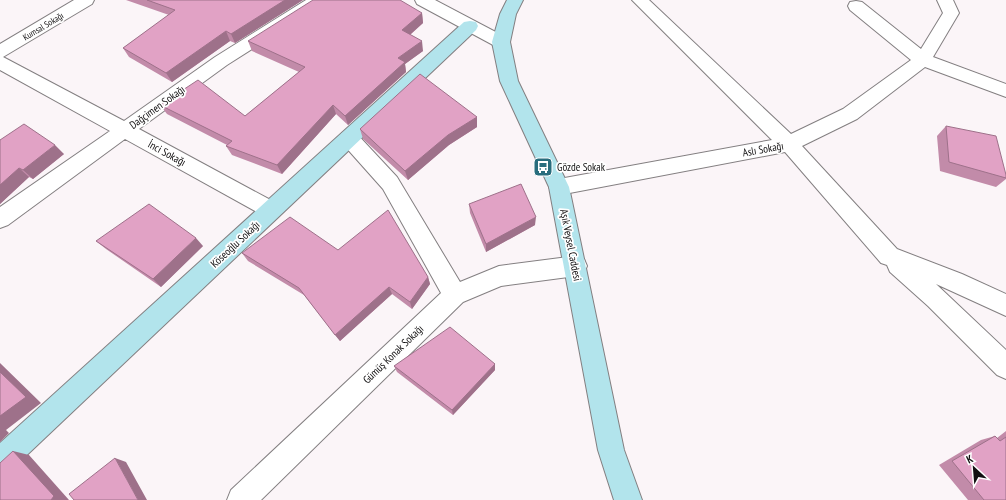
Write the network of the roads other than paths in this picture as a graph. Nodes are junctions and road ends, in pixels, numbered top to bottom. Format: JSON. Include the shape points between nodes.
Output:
{"nodes":[{"id":1,"x":86,"y":0,"type":"edge"},
{"id":2,"x":317,"y":0,"type":"edge"},
{"id":3,"x":423,"y":0,"type":"edge"},
{"id":4,"x":515,"y":0,"type":"edge"},
{"id":5,"x":640,"y":0,"type":"edge"},
{"id":6,"x":945,"y":0,"type":"edge"},
{"id":7,"x":856,"y":6,"type":"dead end"},
{"id":8,"x":470,"y":26,"type":"junction"},
{"id":9,"x":501,"y":42,"type":"junction"},
{"id":10,"x":0,"y":52,"type":"edge"},
{"id":11,"x":922,"y":60,"type":"junction"},
{"id":12,"x":0,"y":62,"type":"edge"},
{"id":13,"x":1006,"y":91,"type":"edge"},
{"id":14,"x":125,"y":130,"type":"junction"},
{"id":15,"x":349,"y":138,"type":"junction"},
{"id":16,"x":789,"y":144,"type":"junction"},
{"id":17,"x":559,"y":187,"type":"junction"},
{"id":18,"x":271,"y":210,"type":"junction"},
{"id":19,"x":0,"y":219,"type":"edge"},
{"id":20,"x":889,"y":256,"type":"junction"},
{"id":21,"x":576,"y":266,"type":"junction"},
{"id":22,"x":455,"y":295,"type":"junction"},
{"id":23,"x":1006,"y":305,"type":"edge"},
{"id":24,"x":1006,"y":367,"type":"edge"},
{"id":25,"x":0,"y":461,"type":"edge"},
{"id":26,"x":241,"y":500,"type":"edge"},
{"id":27,"x":628,"y":500,"type":"edge"}],
"edges":[{"from":1,"to":10,"type":"street","name":"Kumsal Sokağı"},
{"from":2,"to":14,"type":"street","name":"Dağçimen Sokağı","via":[[221,61]]},
{"from":3,"to":8,"type":"street"},
{"from":4,"to":9,"type":"street","name":"Aşık Veysel Caddesi","via":[[508,14]]},
{"from":5,"to":16,"type":"street"},
{"from":6,"to":11,"type":"street","name":"Aslı Sokağı","via":[[952,13]]},
{"from":7,"to":11,"type":"street"},
{"from":8,"to":9,"type":"street"},
{"from":8,"to":15,"type":"street","name":"Köseoğlu Sokağı"},
{"from":9,"to":17,"type":"street","name":"Aşık Veysel Caddesi","via":[[509,81]]},
{"from":11,"to":13,"type":"street"},
{"from":11,"to":16,"type":"street","name":"Aslı Sokağı","via":[[850,114]]},
{"from":12,"to":14,"type":"street","name":"İnci Sokağı"},
{"from":14,"to":18,"type":"street","name":"İnci Sokağı"},
{"from":14,"to":19,"type":"street","name":"Dağçimen Sokağı"},
{"from":15,"to":18,"type":"street","name":"Köseoğlu Sokağı"},
{"from":15,"to":22,"type":"street","via":[[390,183]]},
{"from":16,"to":17,"type":"street","name":"Aslı Sokağı"},
{"from":16,"to":20,"type":"street"},
{"from":17,"to":21,"type":"street","name":"Aşık Veysel Caddesi"},
{"from":18,"to":25,"type":"street","name":"Köseoğlu Sokağı"},
{"from":20,"to":23,"type":"street","via":[[954,281]]},
{"from":20,"to":24,"type":"street"},
{"from":21,"to":22,"type":"street","name":"Gümüş Konak Sokağı","via":[[499,276]]},
{"from":21,"to":27,"type":"street","name":"Aşık Veysel Caddesi","via":[[611,450]]},
{"from":22,"to":26,"type":"street","name":"Gümüş Konak Sokağı"}]}
